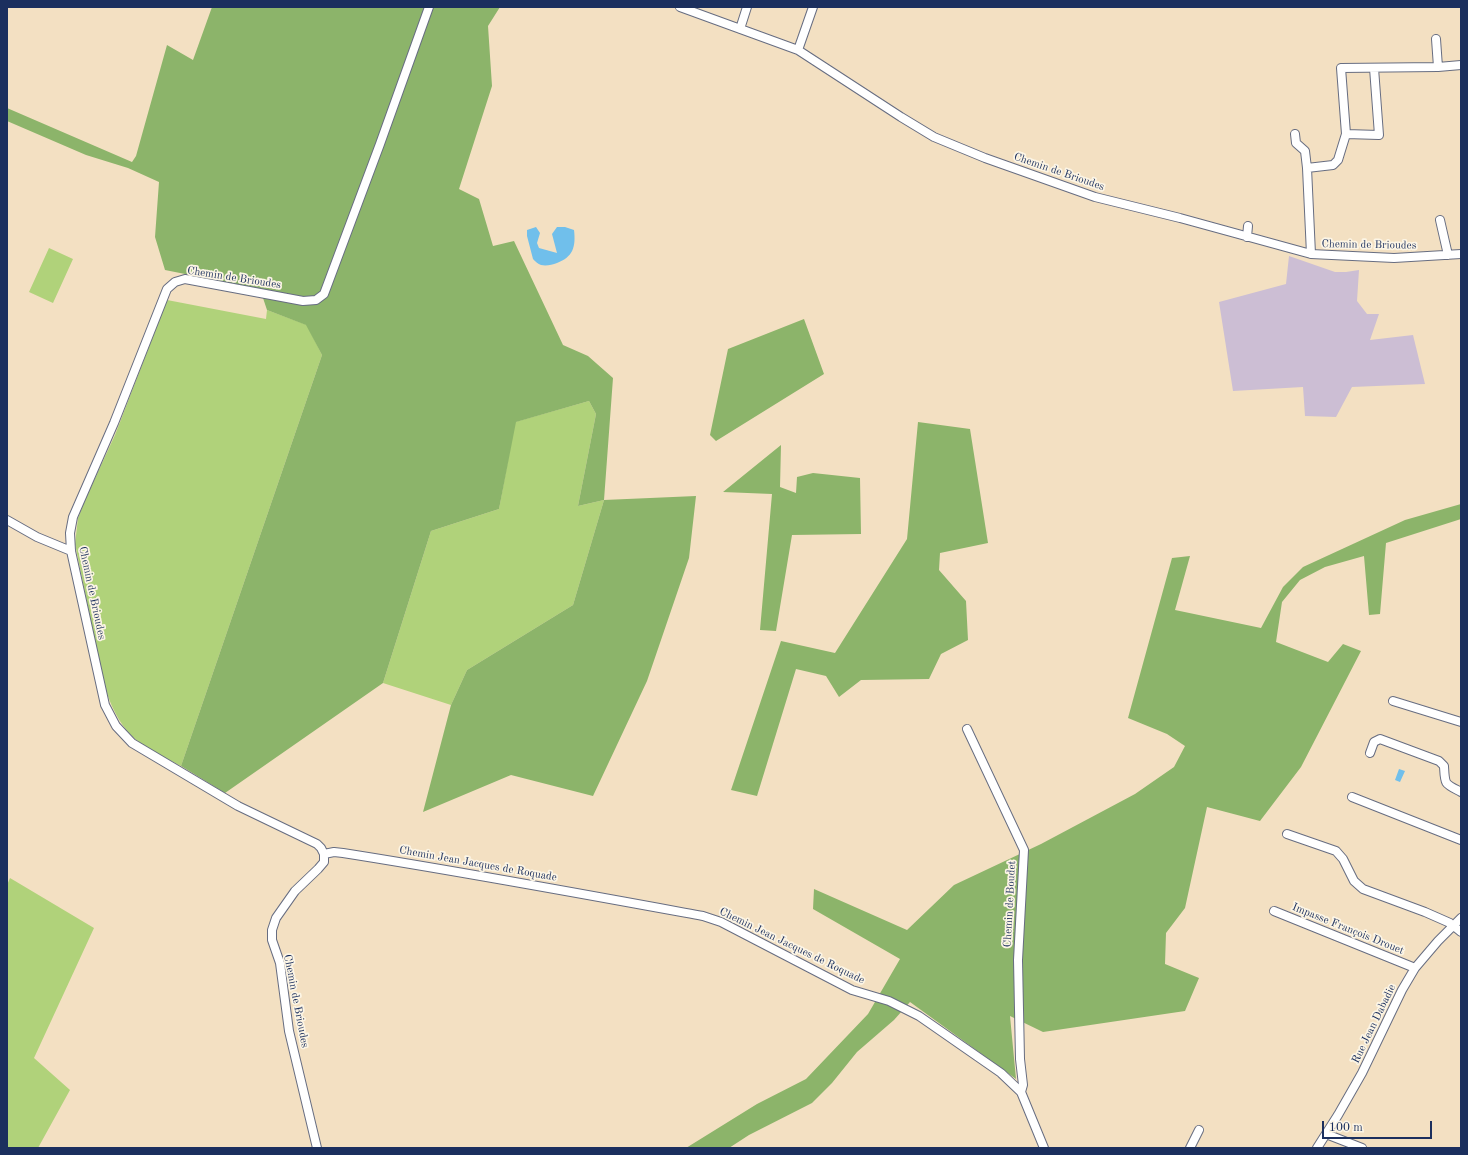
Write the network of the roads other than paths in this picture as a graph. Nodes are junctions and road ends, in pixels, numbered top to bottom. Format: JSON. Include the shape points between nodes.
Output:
{"nodes":[{"id":1,"x":429,"y":7,"type":"edge"},
{"id":2,"x":680,"y":7,"type":"edge"},
{"id":3,"x":747,"y":7,"type":"edge"},
{"id":4,"x":813,"y":7,"type":"edge"},
{"id":5,"x":740,"y":29,"type":"junction"},
{"id":6,"x":1436,"y":39,"type":"dead end"},
{"id":7,"x":798,"y":50,"type":"junction"},
{"id":8,"x":1461,"y":65,"type":"edge"},
{"id":9,"x":1438,"y":67,"type":"junction"},
{"id":10,"x":1374,"y":68,"type":"junction"},
{"id":11,"x":1295,"y":134,"type":"dead end"},
{"id":12,"x":1346,"y":134,"type":"junction"},
{"id":13,"x":1307,"y":168,"type":"junction"},
{"id":14,"x":1440,"y":220,"type":"dead end"},
{"id":15,"x":1248,"y":226,"type":"dead end"},
{"id":16,"x":1247,"y":237,"type":"junction"},
{"id":17,"x":1311,"y":254,"type":"junction"},
{"id":18,"x":1461,"y":254,"type":"edge"},
{"id":19,"x":1448,"y":255,"type":"junction"},
{"id":20,"x":7,"y":520,"type":"edge"},
{"id":21,"x":71,"y":551,"type":"junction"},
{"id":22,"x":1393,"y":701,"type":"dead end"},
{"id":23,"x":1461,"y":722,"type":"edge"},
{"id":24,"x":967,"y":729,"type":"dead end"},
{"id":25,"x":1370,"y":753,"type":"dead end"},
{"id":26,"x":1461,"y":792,"type":"edge"},
{"id":27,"x":1352,"y":797,"type":"dead end"},
{"id":28,"x":1288,"y":834,"type":"dead end"},
{"id":29,"x":1461,"y":840,"type":"edge"},
{"id":30,"x":324,"y":854,"type":"junction"},
{"id":31,"x":1274,"y":911,"type":"dead end"},
{"id":32,"x":1461,"y":918,"type":"edge"},
{"id":33,"x":1454,"y":926,"type":"junction"},
{"id":34,"x":1461,"y":932,"type":"edge"},
{"id":35,"x":1415,"y":968,"type":"junction"},
{"id":36,"x":1021,"y":1092,"type":"junction"},
{"id":37,"x":1199,"y":1130,"type":"dead end"},
{"id":38,"x":1326,"y":1134,"type":"junction"},
{"id":39,"x":317,"y":1148,"type":"edge"},
{"id":40,"x":1044,"y":1148,"type":"edge"},
{"id":41,"x":1190,"y":1148,"type":"edge"},
{"id":42,"x":1317,"y":1148,"type":"edge"},
{"id":43,"x":1362,"y":1148,"type":"edge"}],
"edges":[{"from":1,"to":21,"type":"street","name":"Chemin de Brioudes","via":[[324,294],[316,300],[303,301],[185,279],[175,282],[167,289],[114,423],[73,517],[70,533]]},
{"from":2,"to":5,"type":"street","name":"Chemin de Brioudes"},
{"from":3,"to":5,"type":"street"},
{"from":4,"to":7,"type":"street"},
{"from":5,"to":7,"type":"street","name":"Chemin de Brioudes"},
{"from":6,"to":9,"type":"street"},
{"from":7,"to":16,"type":"street","name":"Chemin de Brioudes","via":[[927,133],[978,155],[1095,197]]},
{"from":8,"to":9,"type":"street"},
{"from":9,"to":10,"type":"street"},
{"from":10,"to":12,"type":"street","via":[[1341,68]]},
{"from":10,"to":12,"type":"street","via":[[1379,135]]},
{"from":11,"to":13,"type":"street","via":[[1296,143],[1306,151]]},
{"from":12,"to":13,"type":"street","via":[[1337,163]]},
{"from":13,"to":17,"type":"street"},
{"from":14,"to":19,"type":"street"},
{"from":15,"to":16,"type":"street"},
{"from":16,"to":17,"type":"street","name":"Chemin de Brioudes"},
{"from":17,"to":19,"type":"street","name":"Chemin de Brioudes","via":[[1394,258]]},
{"from":18,"to":19,"type":"street","name":"Chemin de Brioudes"},
{"from":20,"to":21,"type":"street","via":[[37,537]]},
{"from":21,"to":30,"type":"street","name":"Chemin de Brioudes","via":[[105,705],[116,726],[132,743],[151,755],[238,806],[317,844]]},
{"from":22,"to":23,"type":"street"},
{"from":24,"to":36,"type":"street","name":"Chemin de Boudet","via":[[1024,850],[1018,960],[1023,1085]]},
{"from":25,"to":26,"type":"street","via":[[1374,742],[1380,739],[1439,761],[1444,766],[1446,784]]},
{"from":27,"to":29,"type":"street"},
{"from":28,"to":33,"type":"street","via":[[1336,851],[1354,881],[1363,889],[1425,912]]},
{"from":30,"to":36,"type":"street","name":"Chemin Jean Jacques de Roquade","via":[[334,852],[556,888],[703,916],[721,922],[852,990],[889,1001],[919,1016],[1001,1073]]},
{"from":30,"to":39,"type":"street","name":"Chemin de Brioudes","via":[[324,862],[295,891],[276,918],[272,930],[272,940],[280,963],[289,1031]]},
{"from":31,"to":35,"type":"street","name":"Impasse François Drouet"},
{"from":32,"to":33,"type":"street","name":"Rue Jean Dabadie"},
{"from":33,"to":34,"type":"street"},
{"from":33,"to":35,"type":"street","name":"Rue Jean Dabadie"},
{"from":35,"to":38,"type":"street","name":"Rue Jean Dabadie","via":[[1362,1073]]},
{"from":36,"to":40,"type":"street","name":"Chemin Jean Jacques de Roquade"},
{"from":37,"to":41,"type":"street"},
{"from":38,"to":42,"type":"street","name":"Rue Jean Dabadie"},
{"from":38,"to":43,"type":"street"}]}
